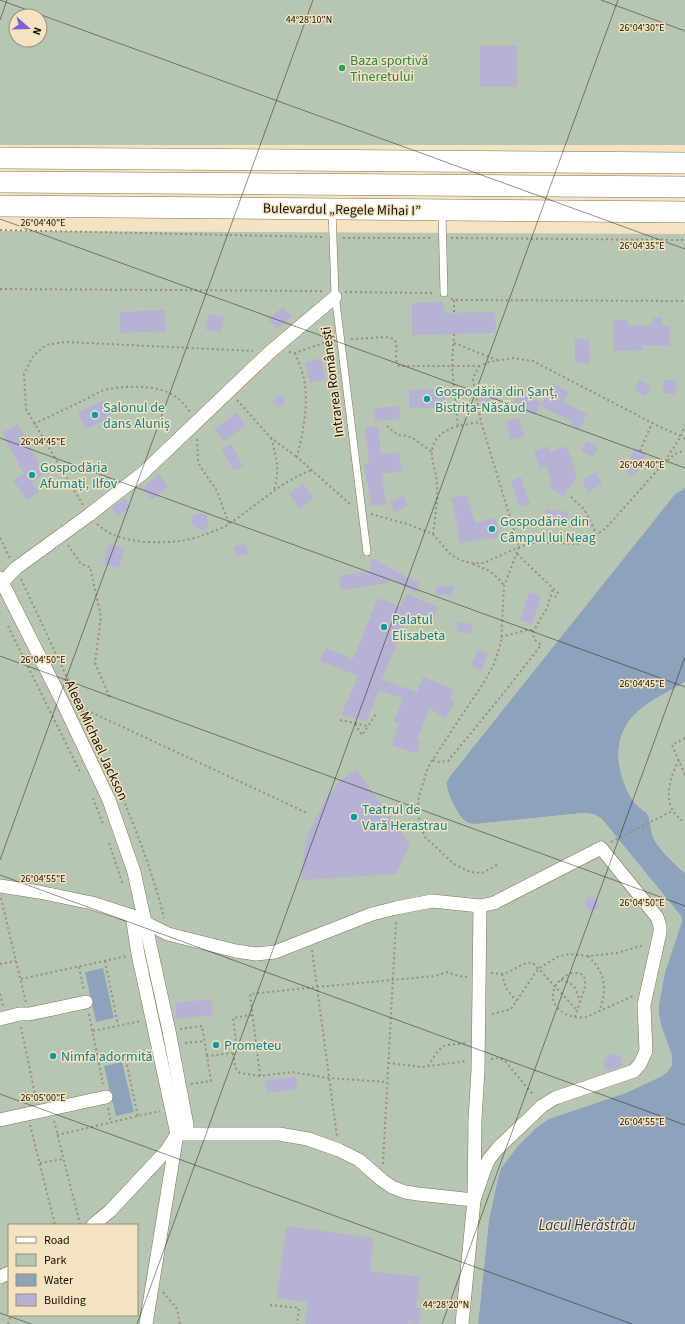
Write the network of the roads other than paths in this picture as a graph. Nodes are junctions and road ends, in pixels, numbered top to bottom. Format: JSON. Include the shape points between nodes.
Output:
{"nodes":[{"id":1,"x":0,"y":158,"type":"edge"},
{"id":2,"x":685,"y":163,"type":"edge"},
{"id":3,"x":0,"y":182,"type":"edge"},
{"id":4,"x":685,"y":187,"type":"edge"},
{"id":5,"x":0,"y":206,"type":"edge"},
{"id":6,"x":332,"y":209,"type":"junction"},
{"id":7,"x":442,"y":210,"type":"junction"},
{"id":8,"x":685,"y":212,"type":"edge"},
{"id":9,"x":444,"y":293,"type":"dead end"},
{"id":10,"x":335,"y":297,"type":"junction"},
{"id":11,"x":367,"y":552,"type":"dead end"},
{"id":12,"x":1,"y":582,"type":"edge"},
{"id":13,"x":0,"y":886,"type":"edge"},
{"id":14,"x":480,"y":906,"type":"junction"},
{"id":15,"x":132,"y":916,"type":"junction"},
{"id":16,"x":145,"y":923,"type":"junction"},
{"id":17,"x":86,"y":1002,"type":"road end"},
{"id":18,"x":0,"y":1019,"type":"edge"},
{"id":19,"x":106,"y":1097,"type":"road end"},
{"id":20,"x":0,"y":1120,"type":"edge"},
{"id":21,"x":177,"y":1134,"type":"junction"},
{"id":22,"x":474,"y":1200,"type":"junction"},
{"id":23,"x":94,"y":1224,"type":"edge"},
{"id":24,"x":146,"y":1324,"type":"edge"},
{"id":25,"x":462,"y":1324,"type":"edge"}],
"edges":[{"from":1,"to":2,"type":"main road"},
{"from":3,"to":4,"type":"main road","name":"Bulevardul „Regele Mihai I”"},
{"from":5,"to":6,"type":"main road","name":"Bulevardul „Regele Mihai I”"},
{"from":6,"to":7,"type":"main road","name":"Bulevardul „Regele Mihai I”"},
{"from":6,"to":10,"type":"lane","name":"Intrarea Românești"},
{"from":7,"to":8,"type":"main road","name":"Bulevardul „Regele Mihai I”"},
{"from":7,"to":9,"type":"lane"},
{"from":10,"to":11,"type":"lane","name":"Intrarea Românești"},
{"from":10,"to":12,"type":"street","via":[[270,352],[143,473]]},
{"from":12,"to":16,"type":"street","name":"Aleea Michael Jackson","via":[[109,800],[134,872]]},
{"from":13,"to":15,"type":"street","via":[[40,892]]},
{"from":14,"to":16,"type":"street","via":[[432,901],[396,908],[372,914],[311,939],[265,954],[246,953],[168,934]]},
{"from":14,"to":22,"type":"street"},
{"from":14,"to":22,"type":"street","via":[[494,903],[601,848],[657,917],[660,926],[644,1005],[646,1051],[640,1064],[634,1071],[555,1098],[542,1106],[490,1159],[484,1168]]},
{"from":15,"to":16,"type":"street"},
{"from":15,"to":21,"type":"street"},
{"from":16,"to":21,"type":"street","name":"Aleea Michael Jackson","via":[[187,1125]]},
{"from":17,"to":18,"type":"street"},
{"from":19,"to":20,"type":"street"},
{"from":21,"to":22,"type":"street","via":[[279,1134],[308,1139],[359,1160],[392,1187],[405,1192]]},
{"from":21,"to":23,"type":"street","via":[[167,1150],[110,1211]]},
{"from":21,"to":24,"type":"street"},
{"from":22,"to":25,"type":"street"}]}
